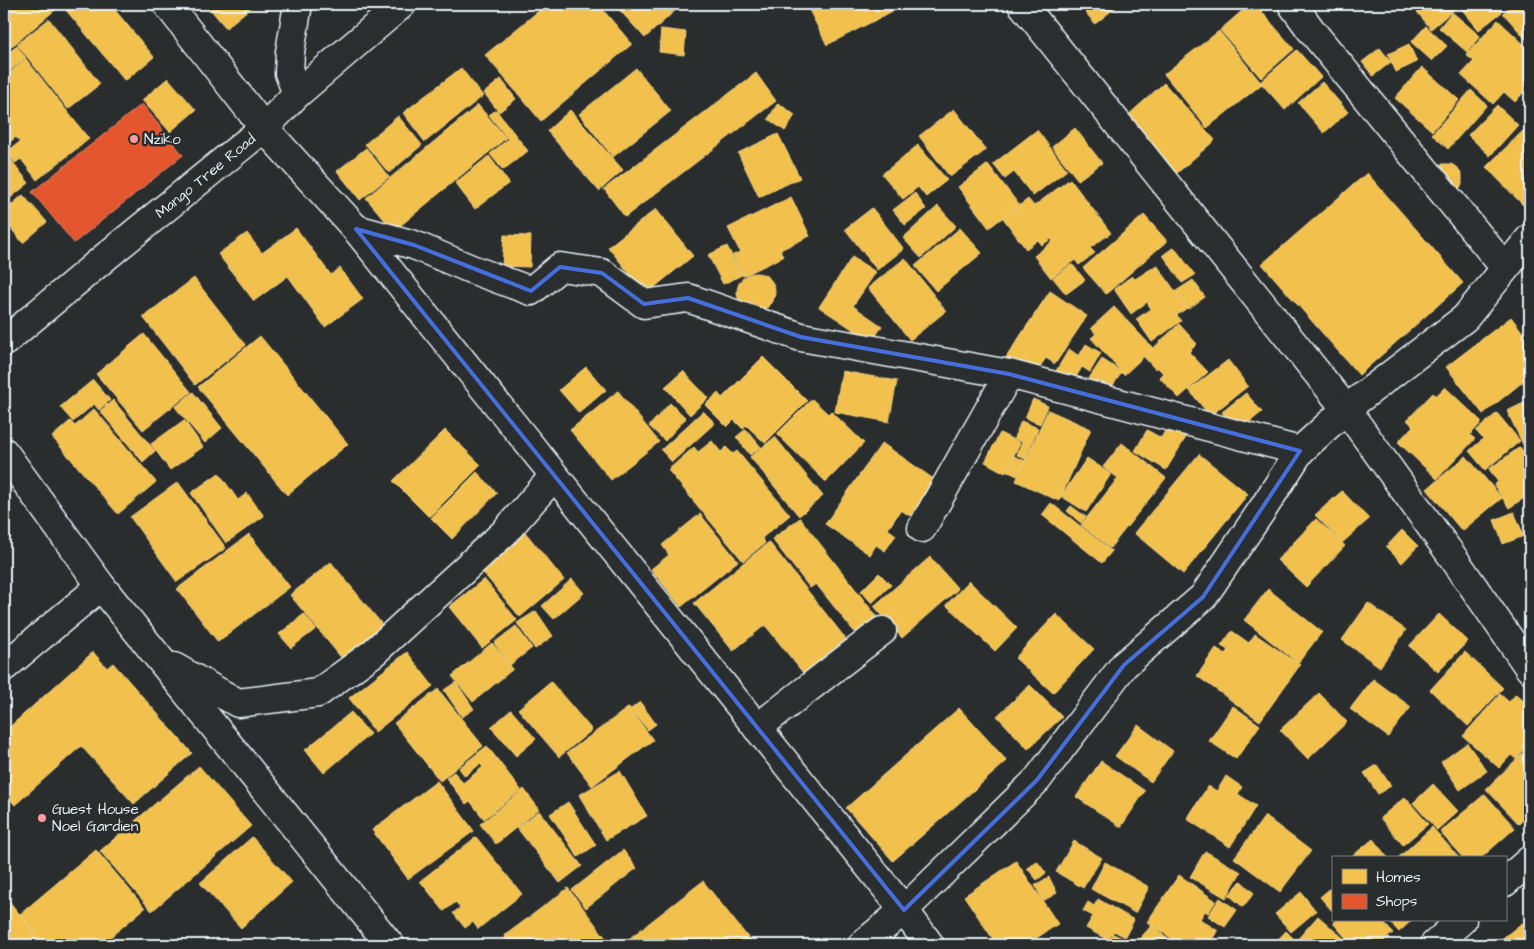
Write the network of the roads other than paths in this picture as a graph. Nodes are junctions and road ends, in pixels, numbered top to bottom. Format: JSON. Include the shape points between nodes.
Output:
{"nodes":[{"id":1,"x":167,"y":4,"type":"edge"},
{"id":2,"x":298,"y":4,"type":"edge"},
{"id":3,"x":402,"y":4,"type":"edge"},
{"id":4,"x":1022,"y":4,"type":"edge"},
{"id":5,"x":1292,"y":4,"type":"edge"},
{"id":6,"x":297,"y":94,"type":"junction"},
{"id":7,"x":264,"y":128,"type":"junction"},
{"id":8,"x":356,"y":229,"type":"junction"},
{"id":9,"x":1530,"y":238,"type":"edge"},
{"id":10,"x":1505,"y":268,"type":"junction"},
{"id":11,"x":4,"y":342,"type":"edge"},
{"id":12,"x":1009,"y":374,"type":"junction"},
{"id":13,"x":1346,"y":409,"type":"junction"},
{"id":14,"x":1300,"y":451,"type":"junction"},
{"id":15,"x":4,"y":452,"type":"edge"},
{"id":16,"x":554,"y":476,"type":"junction"},
{"id":17,"x":922,"y":528,"type":"dead end"},
{"id":18,"x":101,"y":586,"type":"junction"},
{"id":19,"x":882,"y":631,"type":"dead end"},
{"id":20,"x":161,"y":660,"type":"junction"},
{"id":21,"x":4,"y":667,"type":"edge"},
{"id":22,"x":1530,"y":669,"type":"edge"},
{"id":23,"x":757,"y":728,"type":"junction"},
{"id":24,"x":1530,"y":860,"type":"edge"},
{"id":25,"x":1506,"y":881,"type":"edge"},
{"id":26,"x":904,"y":910,"type":"junction"},
{"id":27,"x":1460,"y":922,"type":"edge"},
{"id":28,"x":390,"y":945,"type":"edge"},
{"id":29,"x":862,"y":945,"type":"edge"},
{"id":30,"x":930,"y":945,"type":"edge"},
{"id":31,"x":1434,"y":945,"type":"edge"}],
"edges":[{"from":1,"to":7,"type":"street"},
{"from":2,"to":6,"type":"street","via":[[290,52],[290,73]]},
{"from":3,"to":6,"type":"street","name":"Mango Tree Road"},
{"from":4,"to":13,"type":"street"},
{"from":5,"to":10,"type":"street"},
{"from":6,"to":7,"type":"street","name":"Mango Tree Road"},
{"from":7,"to":8,"type":"street"},
{"from":7,"to":11,"type":"street","name":"Mango Tree Road"},
{"from":8,"to":12,"type":"street","via":[[414,245],[531,291],[560,267],[602,273],[644,304],[688,298],[801,337]]},
{"from":8,"to":16,"type":"street"},
{"from":9,"to":10,"type":"street"},
{"from":10,"to":13,"type":"street","via":[[1466,318]]},
{"from":12,"to":14,"type":"street"},
{"from":12,"to":17,"type":"street"},
{"from":13,"to":14,"type":"street"},
{"from":13,"to":22,"type":"street"},
{"from":14,"to":26,"type":"street","via":[[1203,597],[1124,665],[1037,780]]},
{"from":15,"to":18,"type":"street"},
{"from":16,"to":20,"type":"street","via":[[504,533],[373,653],[318,693],[238,704]]},
{"from":16,"to":23,"type":"street"},
{"from":18,"to":20,"type":"street"},
{"from":18,"to":21,"type":"street"},
{"from":19,"to":23,"type":"street"},
{"from":20,"to":28,"type":"street"},
{"from":23,"to":26,"type":"street"},
{"from":24,"to":25,"type":"street"},
{"from":26,"to":29,"type":"street"},
{"from":26,"to":30,"type":"street"},
{"from":27,"to":31,"type":"street"}]}
